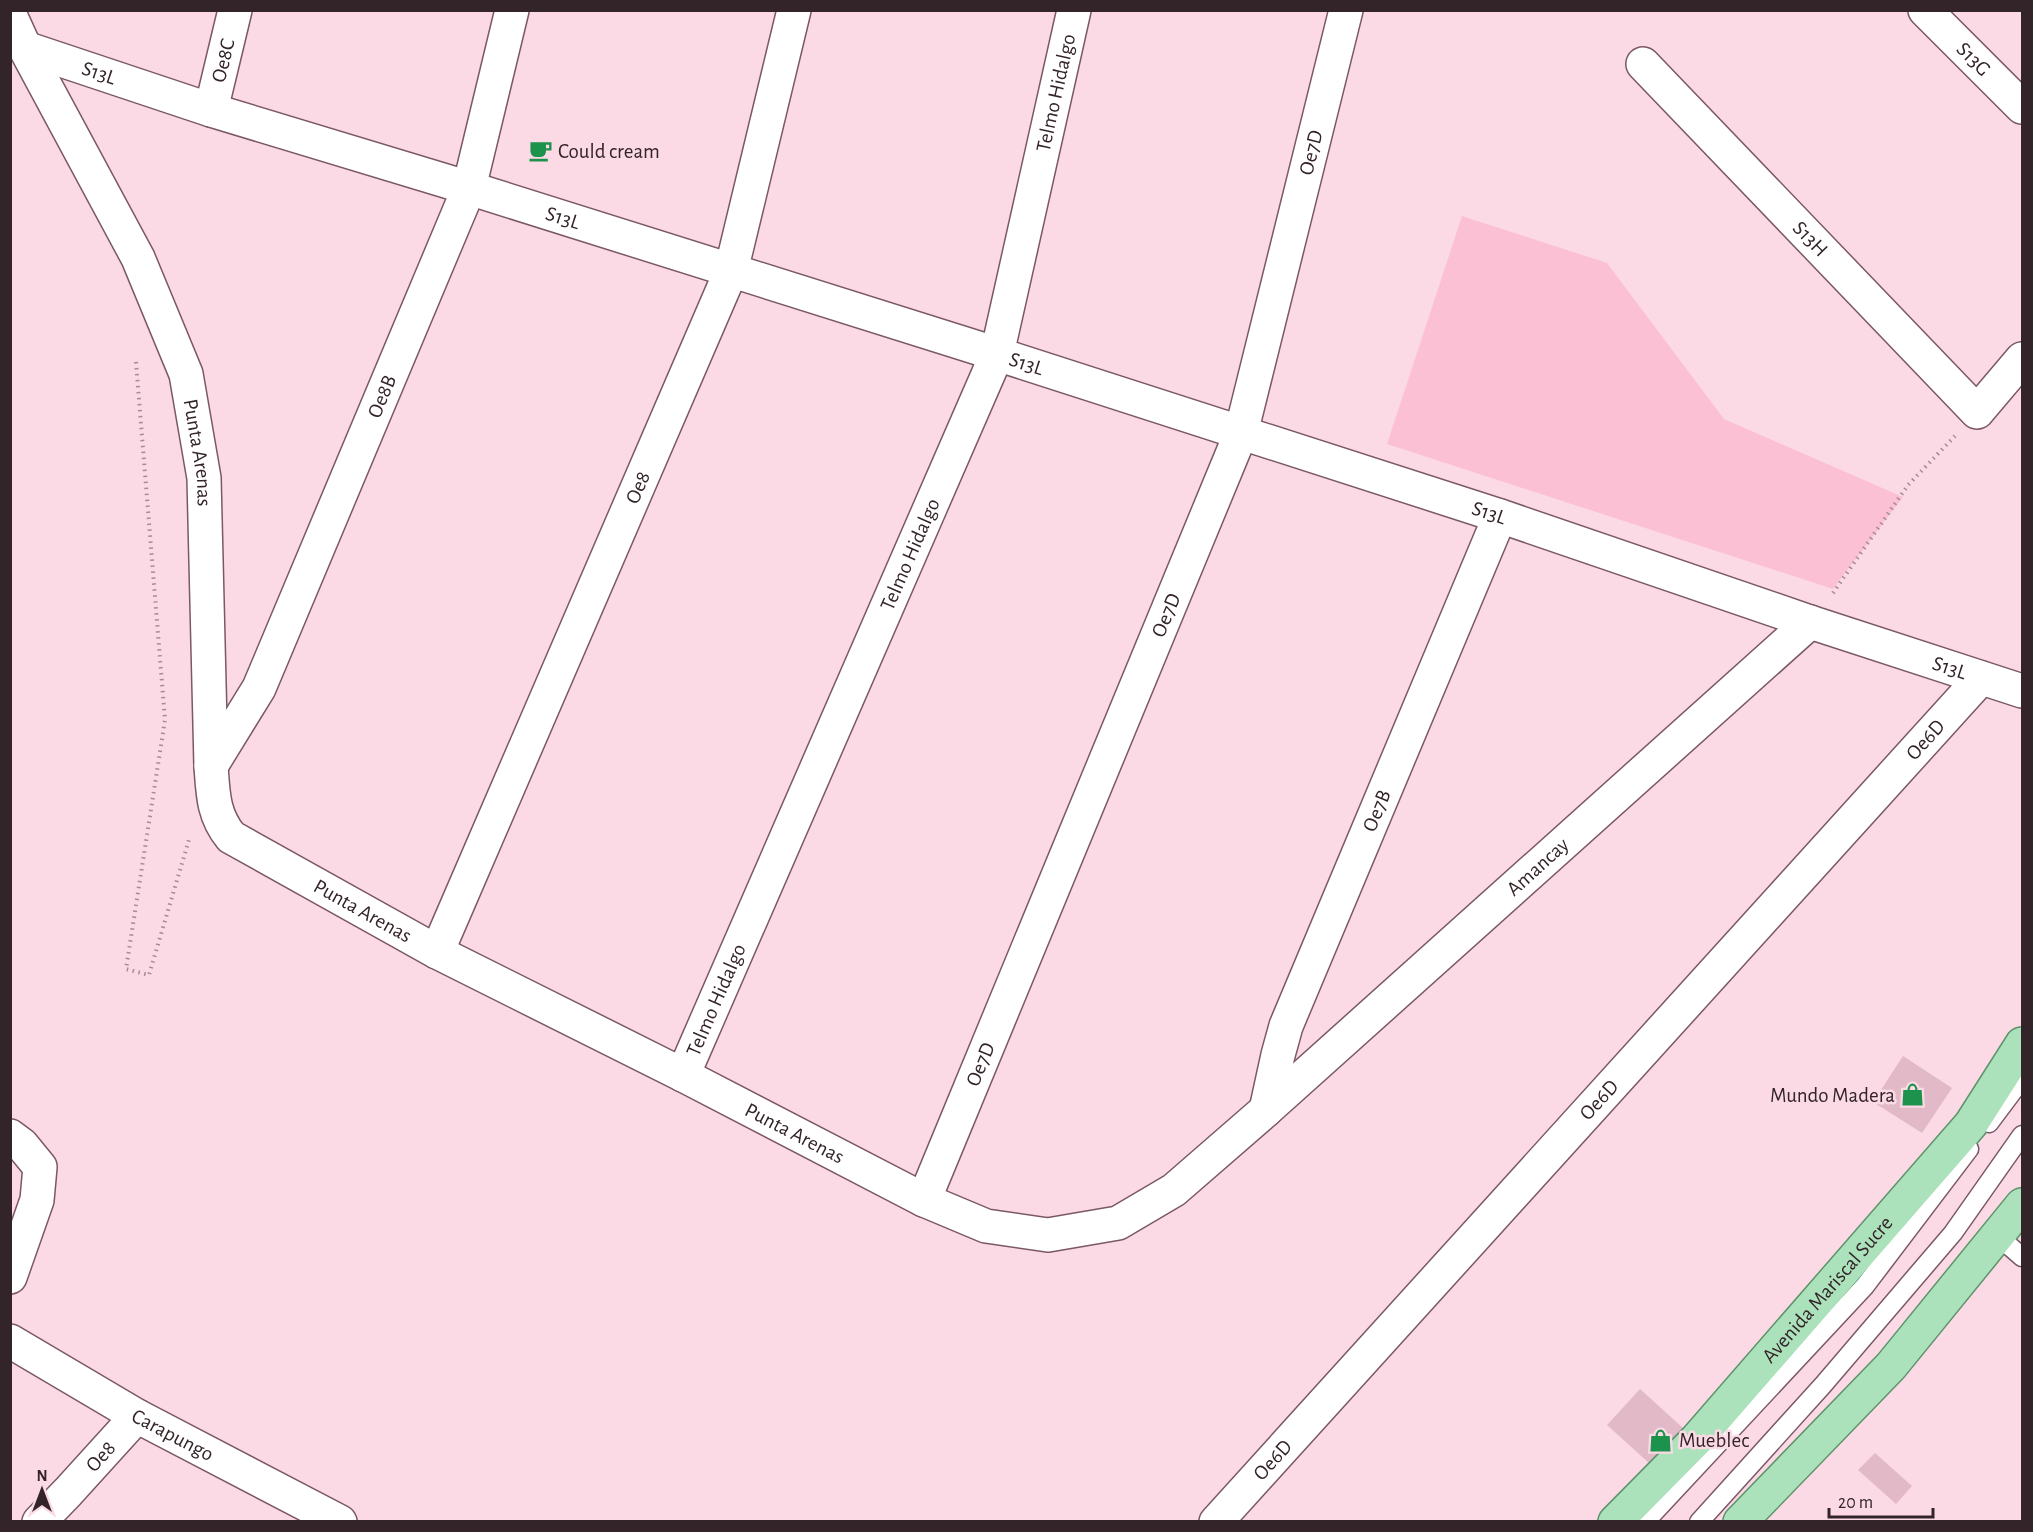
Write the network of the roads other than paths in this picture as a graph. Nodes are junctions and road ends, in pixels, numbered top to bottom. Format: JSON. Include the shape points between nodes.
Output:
{"nodes":[{"id":1,"x":235,"y":10,"type":"edge"},
{"id":2,"x":512,"y":10,"type":"edge"},
{"id":3,"x":794,"y":10,"type":"edge"},
{"id":4,"x":1074,"y":10,"type":"edge"},
{"id":5,"x":1346,"y":10,"type":"edge"},
{"id":6,"x":1925,"y":10,"type":"edge"},
{"id":7,"x":10,"y":15,"type":"edge"},
{"id":8,"x":25,"y":48,"type":"junction"},
{"id":9,"x":1643,"y":64,"type":"dead end"},
{"id":10,"x":2022,"y":107,"type":"edge"},
{"id":11,"x":211,"y":110,"type":"junction"},
{"id":12,"x":469,"y":188,"type":"junction"},
{"id":13,"x":731,"y":272,"type":"junction"},
{"id":14,"x":997,"y":354,"type":"junction"},
{"id":15,"x":2022,"y":359,"type":"edge"},
{"id":16,"x":1241,"y":434,"type":"junction"},
{"id":17,"x":1500,"y":516,"type":"junction"},
{"id":18,"x":1810,"y":622,"type":"junction"},
{"id":19,"x":1981,"y":678,"type":"junction"},
{"id":20,"x":2022,"y":691,"type":"edge"},
{"id":21,"x":211,"y":766,"type":"junction"},
{"id":22,"x":437,"y":952,"type":"junction"},
{"id":23,"x":2022,"y":1044,"type":"edge"},
{"id":24,"x":683,"y":1075,"type":"junction"},
{"id":25,"x":2022,"y":1079,"type":"edge"},
{"id":26,"x":1266,"y":1110,"type":"junction"},
{"id":27,"x":2022,"y":1135,"type":"edge"},
{"id":28,"x":10,"y":1136,"type":"edge"},
{"id":29,"x":924,"y":1200,"type":"junction"},
{"id":30,"x":2022,"y":1206,"type":"edge"},
{"id":31,"x":1998,"y":1236,"type":"junction"},
{"id":32,"x":2022,"y":1257,"type":"edge"},
{"id":33,"x":10,"y":1277,"type":"edge"},
{"id":34,"x":10,"y":1341,"type":"edge"},
{"id":35,"x":137,"y":1416,"type":"junction"},
{"id":36,"x":39,"y":1521,"type":"edge"},
{"id":37,"x":340,"y":1521,"type":"edge"},
{"id":38,"x":1216,"y":1521,"type":"edge"},
{"id":39,"x":1615,"y":1521,"type":"edge"},
{"id":40,"x":1645,"y":1521,"type":"edge"},
{"id":41,"x":1699,"y":1521,"type":"edge"},
{"id":42,"x":1740,"y":1521,"type":"edge"}],
"edges":[{"from":1,"to":11,"type":"street","name":"Oe8C"},
{"from":2,"to":12,"type":"street","name":"Oe8B"},
{"from":3,"to":13,"type":"street","name":"Oe8"},
{"from":4,"to":14,"type":"street","name":"Telmo Hidalgo"},
{"from":5,"to":16,"type":"street","name":"Oe7D"},
{"from":6,"to":10,"type":"street","name":"S13G"},
{"from":7,"to":8,"type":"street","name":"Punta Arenas"},
{"from":8,"to":11,"type":"street","name":"S13L"},
{"from":8,"to":21,"type":"street","name":"Punta Arenas","via":[[138,258],[186,374],[204,478]]},
{"from":9,"to":15,"type":"street","name":"S13H","via":[[1977,412]]},
{"from":11,"to":12,"type":"street","name":"S13L"},
{"from":12,"to":13,"type":"street","name":"S13L"},
{"from":12,"to":21,"type":"street","name":"Oe8B","via":[[259,688]]},
{"from":13,"to":14,"type":"street","name":"S13L"},
{"from":13,"to":22,"type":"street","name":"Oe8"},
{"from":14,"to":16,"type":"street","name":"S13L"},
{"from":14,"to":24,"type":"street","name":"Telmo Hidalgo"},
{"from":16,"to":17,"type":"street","name":"S13L"},
{"from":16,"to":29,"type":"street","name":"Oe7D"},
{"from":17,"to":18,"type":"street","name":"S13L"},
{"from":17,"to":26,"type":"street","name":"Oe7B","via":[[1286,1026]]},
{"from":18,"to":19,"type":"street","name":"S13L"},
{"from":18,"to":26,"type":"street","name":"Amancay"},
{"from":19,"to":20,"type":"street","name":"S13L"},
{"from":19,"to":38,"type":"street","name":"Oe6D"},
{"from":21,"to":22,"type":"street","name":"Punta Arenas","via":[[220,824],[231,837]]},
{"from":22,"to":24,"type":"street","name":"Punta Arenas"},
{"from":23,"to":39,"type":"main road","name":"Avenida Mariscal Sucre","via":[[1971,1124],[1696,1440]]},
{"from":24,"to":29,"type":"street","name":"Punta Arenas"},
{"from":25,"to":40,"type":"lane","via":[[1865,1286]]},
{"from":26,"to":29,"type":"street","name":"Punta Arenas","via":[[1174,1190],[1118,1223],[1047,1235],[986,1226]]},
{"from":27,"to":41,"type":"lane","via":[[1953,1233],[1823,1385]]},
{"from":28,"to":33,"type":"street","via":[[39,1167],[37,1200]]},
{"from":30,"to":31,"type":"main road"},
{"from":31,"to":32,"type":"lane"},
{"from":31,"to":42,"type":"main road","via":[[1891,1366]]},
{"from":34,"to":35,"type":"street","name":"Carapungo"},
{"from":35,"to":36,"type":"street","name":"Oe8"},
{"from":35,"to":37,"type":"street","name":"Carapungo"}]}
